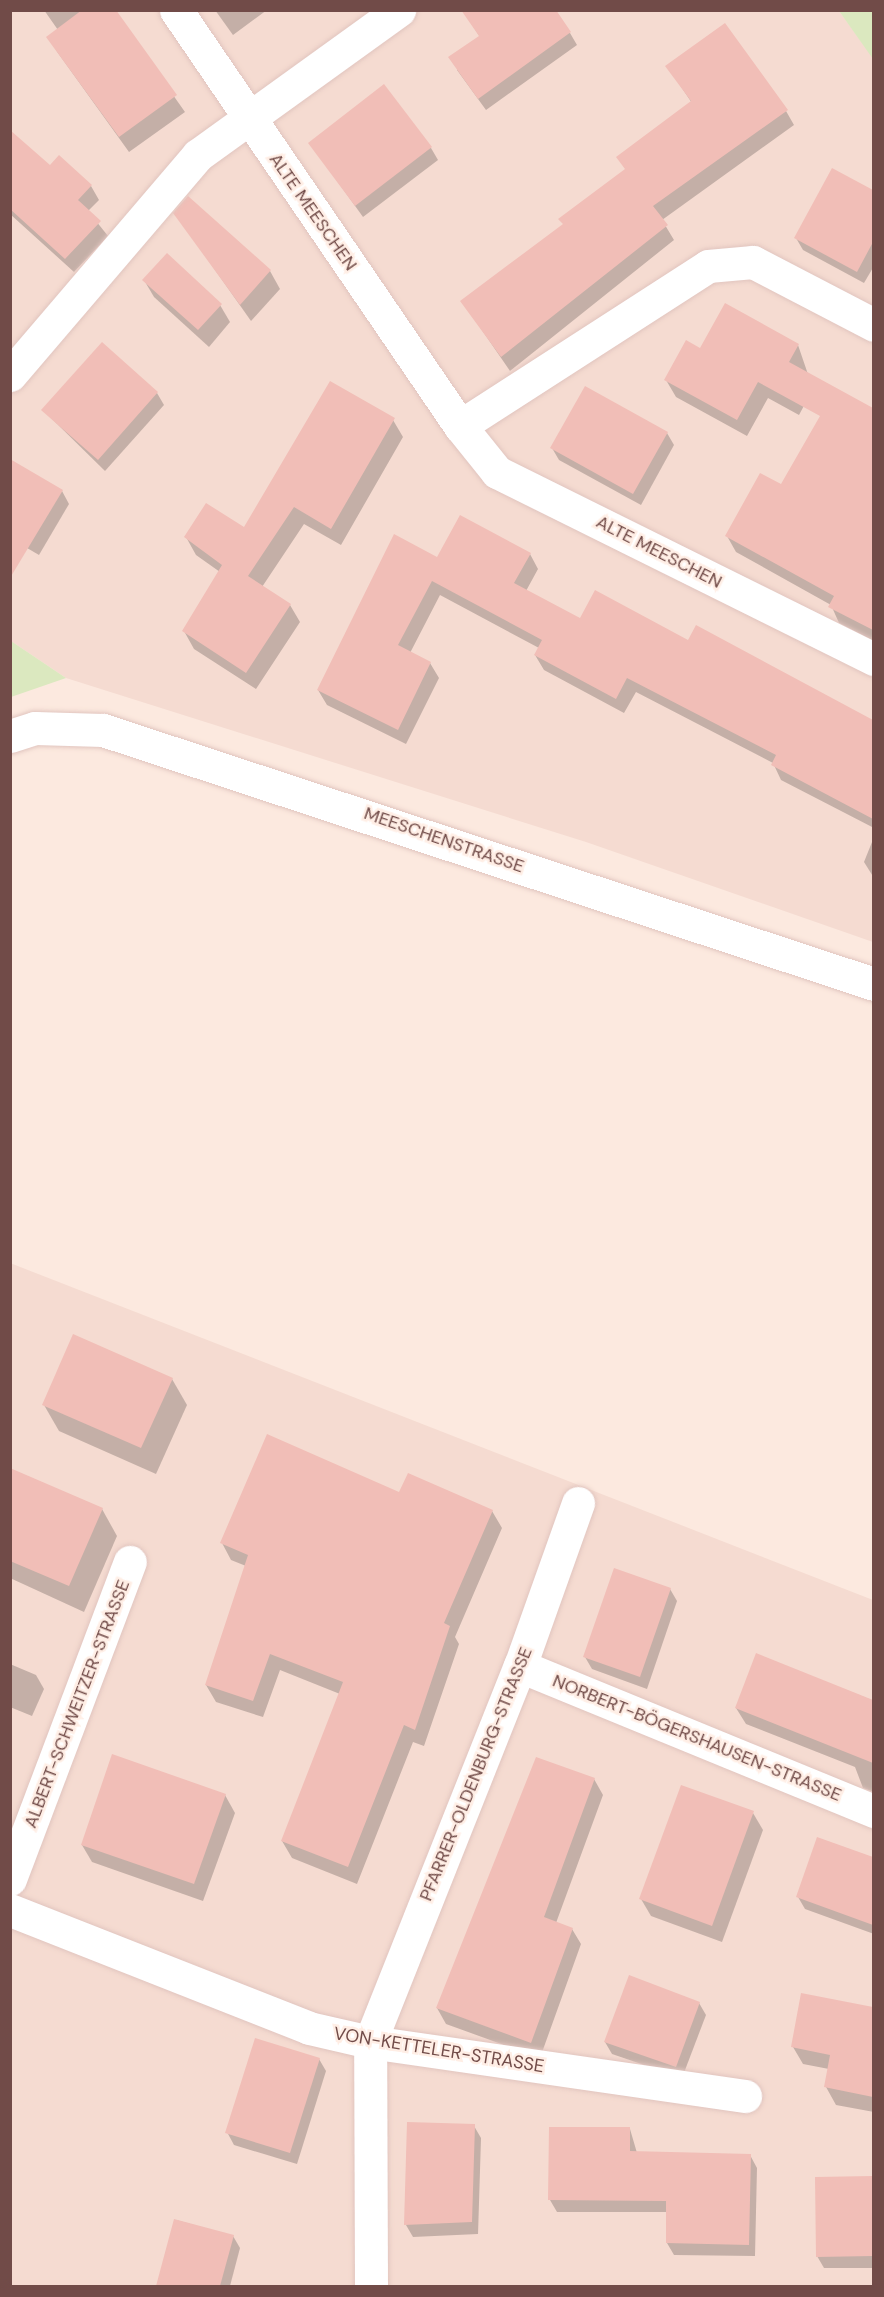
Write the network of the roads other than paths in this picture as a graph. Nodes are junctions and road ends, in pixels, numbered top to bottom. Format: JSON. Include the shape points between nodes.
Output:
{"nodes":[{"id":1,"x":176,"y":10,"type":"edge"},
{"id":2,"x":399,"y":10,"type":"edge"},
{"id":3,"x":247,"y":117,"type":"junction"},
{"id":4,"x":873,"y":325,"type":"edge"},
{"id":5,"x":10,"y":375,"type":"edge"},
{"id":6,"x":460,"y":426,"type":"junction"},
{"id":7,"x":873,"y":659,"type":"edge"},
{"id":8,"x":10,"y":736,"type":"edge"},
{"id":9,"x":873,"y":984,"type":"edge"},
{"id":10,"x":578,"y":1503,"type":"dead end"},
{"id":11,"x":130,"y":1562,"type":"dead end"},
{"id":12,"x":520,"y":1666,"type":"junction"},
{"id":13,"x":873,"y":1811,"type":"edge"},
{"id":14,"x":10,"y":1879,"type":"edge"},
{"id":15,"x":10,"y":1910,"type":"edge"},
{"id":16,"x":370,"y":2042,"type":"junction"},
{"id":17,"x":745,"y":2096,"type":"dead end"},
{"id":18,"x":371,"y":2286,"type":"edge"}],
"edges":[{"from":1,"to":3,"type":"street","name":"ALTE MEESCHEN"},
{"from":2,"to":3,"type":"street"},
{"from":3,"to":5,"type":"street","via":[[198,155]]},
{"from":3,"to":6,"type":"street","name":"ALTE MEESCHEN"},
{"from":4,"to":6,"type":"street","via":[[753,262],[708,266]]},
{"from":6,"to":7,"type":"street","name":"ALTE MEESCHEN","via":[[498,472]]},
{"from":8,"to":9,"type":"street","name":"MEESCHENSTRASSE","via":[[35,728],[104,730]]},
{"from":10,"to":12,"type":"street","name":"PFARRER-OLDENBURG-STRASSE"},
{"from":11,"to":14,"type":"street","name":"ALBERT-SCHWEITZER-STRASSE"},
{"from":12,"to":13,"type":"street","name":"NORBERT-BÖGERSHAUSEN-STRASSE"},
{"from":12,"to":16,"type":"street","name":"PFARRER-OLDENBURG-STRASSE"},
{"from":15,"to":16,"type":"street","name":"VON-KETTELER-STRASSE","via":[[309,2028]]},
{"from":16,"to":17,"type":"street","name":"VON-KETTELER-STRASSE"},
{"from":16,"to":18,"type":"street"}]}
